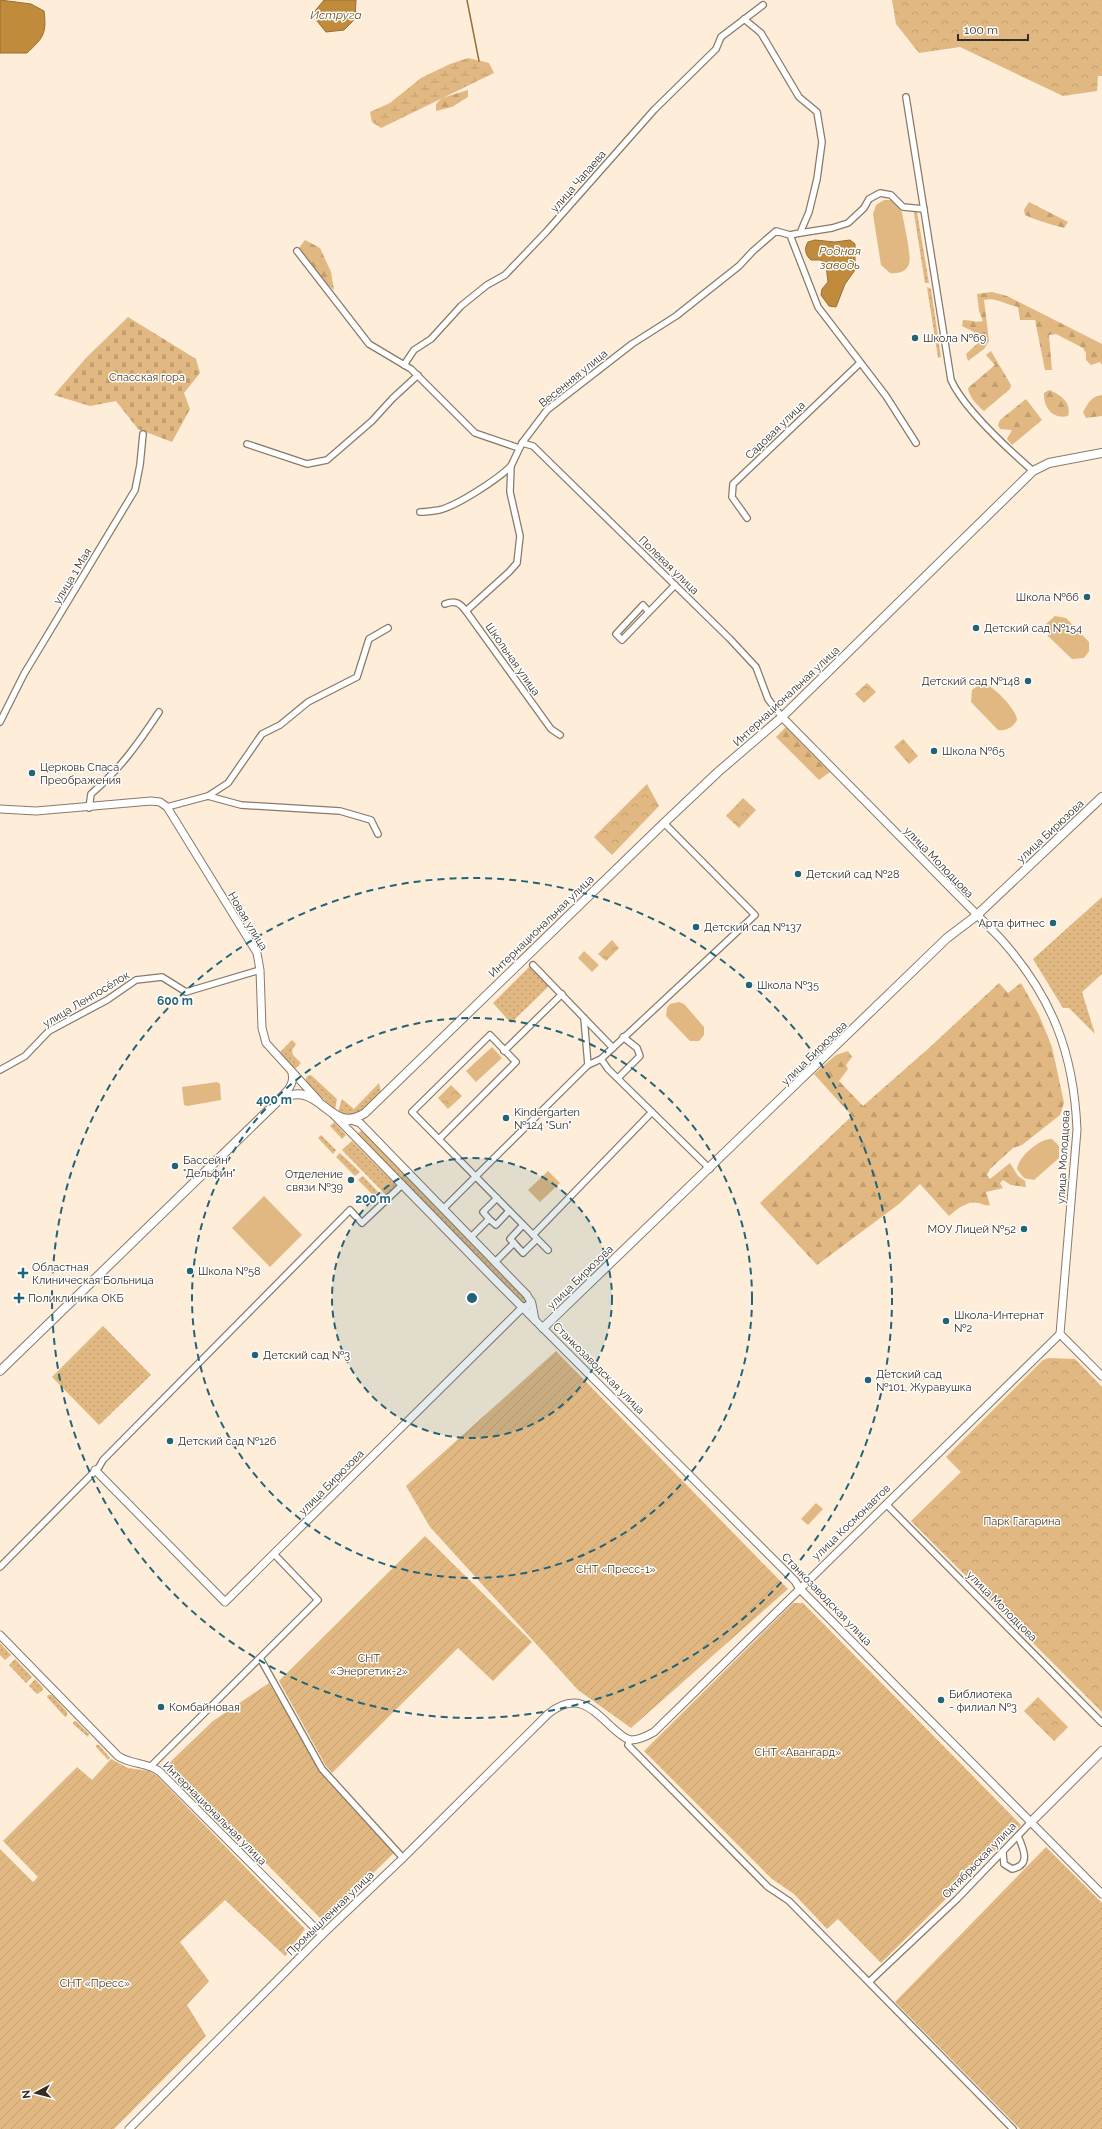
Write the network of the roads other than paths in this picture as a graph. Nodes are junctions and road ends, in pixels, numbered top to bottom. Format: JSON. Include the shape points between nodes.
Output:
{"nodes":[{"id":1,"x":763,"y":4,"type":"dead end"},
{"id":2,"x":744,"y":19,"type":"junction"},
{"id":3,"x":906,"y":97,"type":"dead end"},
{"id":4,"x":924,"y":209,"type":"junction"},
{"id":5,"x":800,"y":233,"type":"junction"},
{"id":6,"x":790,"y":235,"type":"junction"},
{"id":7,"x":297,"y":251,"type":"dead end"},
{"id":8,"x":860,"y":363,"type":"junction"},
{"id":9,"x":404,"y":365,"type":"junction"},
{"id":10,"x":418,"y":375,"type":"junction"},
{"id":11,"x":143,"y":434,"type":"dead end"},
{"id":12,"x":916,"y":443,"type":"dead end"},
{"id":13,"x":247,"y":444,"type":"dead end"},
{"id":14,"x":521,"y":446,"type":"junction"},
{"id":15,"x":1102,"y":453,"type":"edge"},
{"id":16,"x":511,"y":466,"type":"junction"},
{"id":17,"x":1033,"y":471,"type":"junction"},
{"id":18,"x":420,"y":512,"type":"dead end"},
{"id":19,"x":747,"y":518,"type":"dead end"},
{"id":20,"x":675,"y":585,"type":"junction"},
{"id":21,"x":446,"y":604,"type":"dead end"},
{"id":22,"x":466,"y":610,"type":"junction"},
{"id":23,"x":649,"y":612,"type":"junction"},
{"id":24,"x":388,"y":628,"type":"dead end"},
{"id":25,"x":159,"y":712,"type":"dead end"},
{"id":26,"x":782,"y":717,"type":"junction"},
{"id":27,"x":0,"y":722,"type":"edge"},
{"id":28,"x":560,"y":735,"type":"dead end"},
{"id":29,"x":208,"y":796,"type":"junction"},
{"id":30,"x":1102,"y":797,"type":"edge"},
{"id":31,"x":167,"y":807,"type":"junction"},
{"id":32,"x":89,"y":808,"type":"junction"},
{"id":33,"x":3,"y":809,"type":"edge"},
{"id":34,"x":664,"y":823,"type":"junction"},
{"id":35,"x":378,"y":834,"type":"dead end"},
{"id":36,"x":976,"y":916,"type":"junction"},
{"id":37,"x":533,"y":965,"type":"dead end"},
{"id":38,"x":260,"y":970,"type":"junction"},
{"id":39,"x":562,"y":994,"type":"junction"},
{"id":40,"x":584,"y":1018,"type":"junction"},
{"id":41,"x":622,"y":1037,"type":"junction"},
{"id":42,"x":613,"y":1048,"type":"junction"},
{"id":43,"x":504,"y":1051,"type":"junction"},
{"id":44,"x":601,"y":1059,"type":"junction"},
{"id":45,"x":588,"y":1065,"type":"junction"},
{"id":46,"x":0,"y":1070,"type":"edge"},
{"id":47,"x":292,"y":1073,"type":"junction"},
{"id":48,"x":618,"y":1078,"type":"junction"},
{"id":49,"x":318,"y":1100,"type":"junction"},
{"id":50,"x":273,"y":1105,"type":"junction"},
{"id":51,"x":331,"y":1112,"type":"junction"},
{"id":52,"x":652,"y":1112,"type":"junction"},
{"id":53,"x":365,"y":1113,"type":"junction"},
{"id":54,"x":351,"y":1120,"type":"junction"},
{"id":55,"x":364,"y":1128,"type":"junction"},
{"id":56,"x":349,"y":1131,"type":"junction"},
{"id":57,"x":439,"y":1140,"type":"junction"},
{"id":58,"x":710,"y":1169,"type":"junction"},
{"id":59,"x":475,"y":1176,"type":"junction"},
{"id":60,"x":402,"y":1185,"type":"junction"},
{"id":61,"x":497,"y":1198,"type":"junction"},
{"id":62,"x":443,"y":1209,"type":"junction"},
{"id":63,"x":509,"y":1211,"type":"junction"},
{"id":64,"x":489,"y":1219,"type":"junction"},
{"id":65,"x":523,"y":1226,"type":"junction"},
{"id":66,"x":471,"y":1237,"type":"junction"},
{"id":67,"x":535,"y":1237,"type":"junction"},
{"id":68,"x":514,"y":1243,"type":"junction"},
{"id":69,"x":548,"y":1250,"type":"dead end"},
{"id":70,"x":495,"y":1262,"type":"junction"},
{"id":71,"x":531,"y":1301,"type":"junction"},
{"id":72,"x":522,"y":1308,"type":"junction"},
{"id":73,"x":535,"y":1320,"type":"junction"},
{"id":74,"x":543,"y":1328,"type":"junction"},
{"id":75,"x":1060,"y":1334,"type":"junction"},
{"id":76,"x":0,"y":1371,"type":"edge"},
{"id":77,"x":1102,"y":1376,"type":"edge"},
{"id":78,"x":96,"y":1470,"type":"junction"},
{"id":79,"x":886,"y":1504,"type":"junction"},
{"id":80,"x":275,"y":1555,"type":"junction"},
{"id":81,"x":0,"y":1567,"type":"edge"},
{"id":82,"x":800,"y":1589,"type":"junction"},
{"id":83,"x":0,"y":1635,"type":"edge"},
{"id":84,"x":260,"y":1658,"type":"junction"},
{"id":85,"x":1102,"y":1723,"type":"edge"},
{"id":86,"x":634,"y":1739,"type":"junction"},
{"id":87,"x":1102,"y":1751,"type":"edge"},
{"id":88,"x":151,"y":1766,"type":"junction"},
{"id":89,"x":1031,"y":1822,"type":"junction"},
{"id":90,"x":1018,"y":1836,"type":"junction"},
{"id":91,"x":1002,"y":1853,"type":"junction"},
{"id":92,"x":403,"y":1858,"type":"junction"},
{"id":93,"x":1102,"y":1894,"type":"edge"},
{"id":94,"x":322,"y":1935,"type":"junction"},
{"id":95,"x":870,"y":1981,"type":"junction"},
{"id":96,"x":129,"y":2129,"type":"edge"},
{"id":97,"x":1012,"y":2129,"type":"edge"}],
"edges":[{"from":1,"to":2,"type":"street","name":"улица Чапаева"},
{"from":2,"to":5,"type":"street","via":[[760,33],[800,97],[817,112],[822,142],[817,179],[809,212]]},
{"from":2,"to":9,"type":"street","name":"улица Чапаева","via":[[721,36],[716,50],[654,110],[505,275],[487,285],[461,306],[432,339],[414,350]]},
{"from":3,"to":4,"type":"street"},
{"from":4,"to":5,"type":"street","via":[[903,207],[891,195],[880,193],[869,199],[848,224]]},
{"from":4,"to":17,"type":"street","via":[[951,380],[958,393],[995,435]]},
{"from":5,"to":6,"type":"street"},
{"from":6,"to":8,"type":"street","via":[[818,307]]},
{"from":6,"to":14,"type":"street","name":"Весенняя улица","via":[[776,232],[739,266],[676,316],[632,344],[560,399],[547,410]]},
{"from":7,"to":9,"type":"street","via":[[369,344]]},
{"from":8,"to":12,"type":"street","via":[[886,396]]},
{"from":8,"to":19,"type":"street","name":"Садовая улица","via":[[733,484],[732,497]]},
{"from":9,"to":10,"type":"street"},
{"from":10,"to":13,"type":"street","via":[[372,422],[327,460],[306,464]]},
{"from":10,"to":14,"type":"street","via":[[475,433]]},
{"from":11,"to":27,"type":"street","name":"улица 1 Мая","via":[[135,490],[24,674]]},
{"from":14,"to":16,"type":"street","name":"Весенняя улица"},
{"from":14,"to":20,"type":"street","name":"Полевая улица","via":[[533,446]]},
{"from":15,"to":17,"type":"main road","name":"Интернациональная улица","via":[[1050,463]]},
{"from":16,"to":18,"type":"street","via":[[500,476],[454,503],[440,510]]},
{"from":16,"to":22,"type":"street","name":"Весенняя улица","via":[[510,492],[520,536],[517,562]]},
{"from":17,"to":26,"type":"main road","name":"Интернациональная улица"},
{"from":20,"to":23,"type":"street"},
{"from":20,"to":26,"type":"street","name":"Полевая улица","via":[[756,667],[768,699]]},
{"from":21,"to":22,"type":"street","name":"Школьная улица","via":[[452,601]]},
{"from":22,"to":28,"type":"street","name":"Школьная улица","via":[[551,729]]},
{"from":23,"to":23,"type":"street","via":[[622,640],[616,634],[643,605]]},
{"from":24,"to":29,"type":"street","via":[[369,639],[357,677],[308,702],[280,725],[262,734],[228,782]]},
{"from":25,"to":32,"type":"street","via":[[130,756],[91,794]]},
{"from":26,"to":34,"type":"main road","name":"Интернациональная улица"},
{"from":26,"to":36,"type":"street","name":"улица Молодцова"},
{"from":29,"to":31,"type":"street"},
{"from":29,"to":35,"type":"street","via":[[241,805],[340,811],[371,820]]},
{"from":30,"to":36,"type":"main road","name":"улица Бирюзова"},
{"from":31,"to":32,"type":"street","via":[[160,802],[152,801]]},
{"from":31,"to":38,"type":"street","name":"Новая улица","via":[[257,954]]},
{"from":32,"to":33,"type":"street","via":[[36,811]]},
{"from":34,"to":41,"type":"street","via":[[755,915]]},
{"from":34,"to":53,"type":"main road","name":"Интернациональная улица"},
{"from":36,"to":58,"type":"main road","name":"улица Бирюзова","via":[[947,938]]},
{"from":36,"to":75,"type":"street","name":"улица Молодцова","via":[[1012,952],[1043,996],[1063,1041],[1073,1080],[1077,1130]]},
{"from":37,"to":39,"type":"street"},
{"from":38,"to":46,"type":"street","name":"улица Ленпосёлок","via":[[186,992],[162,976],[136,980],[107,1000],[50,1031],[25,1056]]},
{"from":38,"to":47,"type":"street","name":"Новая улица","via":[[264,1038],[268,1047]]},
{"from":39,"to":40,"type":"street"},
{"from":39,"to":43,"type":"street"},
{"from":40,"to":42,"type":"street"},
{"from":40,"to":45,"type":"street"},
{"from":41,"to":42,"type":"street"},
{"from":41,"to":48,"type":"street","via":[[637,1048],[640,1056]]},
{"from":42,"to":44,"type":"street"},
{"from":43,"to":57,"type":"street","via":[[516,1062]]},
{"from":43,"to":57,"type":"street","via":[[490,1035],[412,1112]]},
{"from":44,"to":45,"type":"street"},
{"from":44,"to":48,"type":"street"},
{"from":45,"to":59,"type":"street"},
{"from":47,"to":49,"type":"street","name":"Новая улица"},
{"from":47,"to":50,"type":"street","via":[[291,1086]]},
{"from":48,"to":52,"type":"street"},
{"from":49,"to":50,"type":"main road","via":[[303,1093],[295,1093]]},
{"from":49,"to":51,"type":"main road"},
{"from":50,"to":76,"type":"main road"},
{"from":51,"to":54,"type":"main road","via":[[343,1119]]},
{"from":51,"to":56,"type":"street","name":"Станкозаводская улица"},
{"from":52,"to":58,"type":"street"},
{"from":52,"to":67,"type":"street"},
{"from":53,"to":54,"type":"main road","name":"Интернациональная улица"},
{"from":53,"to":55,"type":"street","via":[[362,1120]]},
{"from":54,"to":55,"type":"street","via":[[356,1120]]},
{"from":54,"to":56,"type":"street","via":[[347,1123]]},
{"from":55,"to":62,"type":"street"},
{"from":56,"to":60,"type":"street","name":"Станкозаводская улица"},
{"from":57,"to":59,"type":"street"},
{"from":58,"to":74,"type":"main road","name":"улица Бирюзова"},
{"from":59,"to":61,"type":"street"},
{"from":59,"to":62,"type":"street"},
{"from":60,"to":72,"type":"street","name":"Станкозаводская улица"},
{"from":60,"to":78,"type":"street","via":[[362,1223],[350,1210]]},
{"from":61,"to":63,"type":"street"},
{"from":61,"to":64,"type":"street","via":[[483,1212]]},
{"from":62,"to":66,"type":"street"},
{"from":63,"to":64,"type":"street","via":[[496,1225]]},
{"from":63,"to":65,"type":"street"},
{"from":64,"to":66,"type":"street"},
{"from":65,"to":67,"type":"street"},
{"from":65,"to":68,"type":"street","via":[[510,1239]]},
{"from":66,"to":70,"type":"street"},
{"from":67,"to":68,"type":"street","via":[[523,1253]]},
{"from":67,"to":69,"type":"street"},
{"from":68,"to":70,"type":"street"},
{"from":70,"to":71,"type":"street"},
{"from":71,"to":72,"type":"street","name":"улица Бирюзова"},
{"from":71,"to":73,"type":"street"},
{"from":72,"to":73,"type":"street","name":"Станкозаводская улица"},
{"from":72,"to":80,"type":"street","name":"улица Бирюзова"},
{"from":73,"to":74,"type":"street","name":"Станкозаводская улица"},
{"from":74,"to":82,"type":"street","name":"Станкозаводская улица","via":[[795,1581]]},
{"from":75,"to":77,"type":"street"},
{"from":75,"to":79,"type":"street","name":"улица Космонавтов"},
{"from":78,"to":80,"type":"street","name":"улица Бирюзова","via":[[225,1602]]},
{"from":78,"to":81,"type":"street"},
{"from":79,"to":82,"type":"street","name":"улица Космонавтов"},
{"from":79,"to":85,"type":"street","name":"улица Молодцова"},
{"from":80,"to":84,"type":"street","via":[[318,1600]]},
{"from":82,"to":86,"type":"street","name":"улица Космонавтов","via":[[654,1732]]},
{"from":82,"to":89,"type":"street","name":"Станкозаводская улица"},
{"from":83,"to":88,"type":"street","name":"Интернациональная улица","via":[[118,1756],[127,1761]]},
{"from":84,"to":88,"type":"street"},
{"from":84,"to":92,"type":"street","via":[[322,1769]]},
{"from":86,"to":92,"type":"street","name":"Промышленная улица","via":[[624,1738],[585,1705],[568,1702],[548,1714]]},
{"from":86,"to":95,"type":"street","via":[[628,1745],[762,1882],[789,1901]]},
{"from":87,"to":89,"type":"main road","name":"Октябрьская улица"},
{"from":88,"to":94,"type":"street","name":"Интернациональная улица","via":[[160,1772]]},
{"from":89,"to":90,"type":"street","name":"Октябрьская улица"},
{"from":89,"to":93,"type":"street","name":"Станкозаводская улица"},
{"from":90,"to":91,"type":"street","name":"Октябрьская улица"},
{"from":90,"to":91,"type":"street","via":[[1025,1852],[1025,1860],[1020,1867],[1012,1869],[1004,1864]]},
{"from":91,"to":95,"type":"street","name":"Октябрьская улица"},
{"from":92,"to":94,"type":"street","name":"Промышленная улица"},
{"from":94,"to":96,"type":"street","name":"Промышленная улица"},
{"from":95,"to":97,"type":"street"}]}
